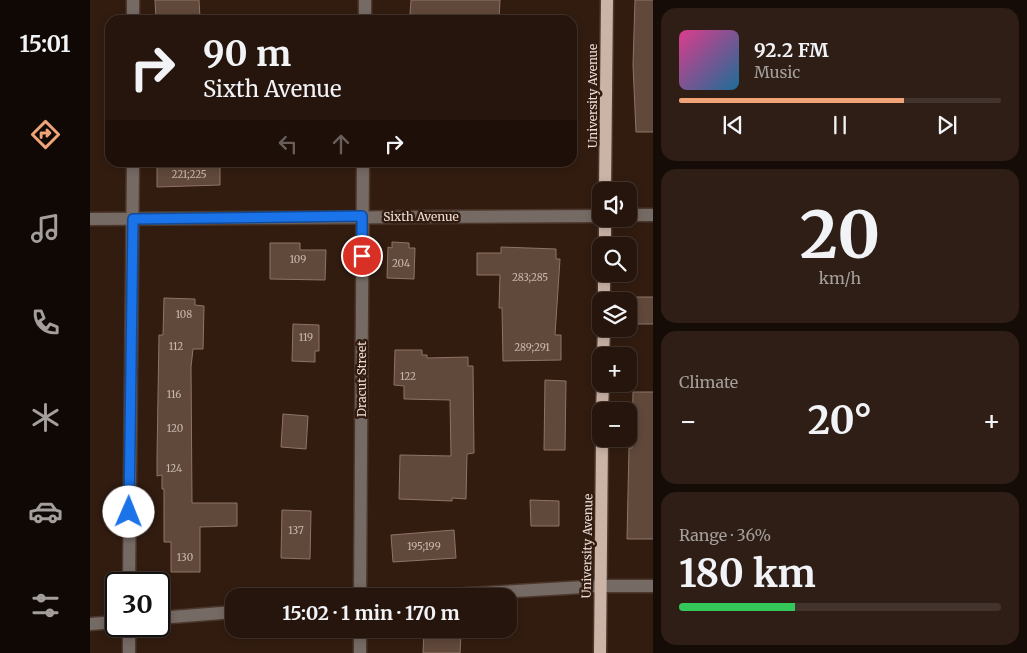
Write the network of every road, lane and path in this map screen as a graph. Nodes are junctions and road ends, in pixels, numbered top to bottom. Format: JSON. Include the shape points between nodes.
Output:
{"nodes":[{"id":1,"x":133,"y":0,"type":"edge"},
{"id":2,"x":365,"y":0,"type":"edge"},
{"id":3,"x":607,"y":0,"type":"edge"},
{"id":4,"x":133,"y":15,"type":"edge"},
{"id":5,"x":365,"y":15,"type":"edge"},
{"id":6,"x":133,"y":167,"type":"edge"},
{"id":7,"x":363,"y":167,"type":"edge"},
{"id":8,"x":605,"y":182,"type":"edge"},
{"id":9,"x":637,"y":215,"type":"edge"},
{"id":10,"x":653,"y":215,"type":"edge"},
{"id":11,"x":362,"y":216,"type":"junction"},
{"id":12,"x":592,"y":216,"type":"edge"},
{"id":13,"x":90,"y":219,"type":"edge"},
{"id":14,"x":133,"y":219,"type":"junction"},
{"id":15,"x":602,"y":447,"type":"edge"},
{"id":16,"x":129,"y":572,"type":"edge"},
{"id":17,"x":600,"y":586,"type":"junction"},
{"id":18,"x":653,"y":586,"type":"edge"},
{"id":19,"x":360,"y":588,"type":"edge"},
{"id":20,"x":517,"y":591,"type":"edge"},
{"id":21,"x":225,"y":613,"type":"edge"},
{"id":22,"x":170,"y":617,"type":"edge"},
{"id":23,"x":105,"y":623,"type":"edge"},
{"id":24,"x":90,"y":624,"type":"edge"},
{"id":25,"x":130,"y":637,"type":"edge"},
{"id":26,"x":360,"y":638,"type":"edge"},
{"id":27,"x":129,"y":653,"type":"edge"},
{"id":28,"x":360,"y":653,"type":"edge"},
{"id":29,"x":600,"y":653,"type":"edge"}],
"edges":[{"from":1,"to":4,"type":"street"},
{"from":2,"to":5,"type":"street"},
{"from":3,"to":8,"type":"main road","name":"University Avenue"},
{"from":6,"to":14,"type":"street"},
{"from":7,"to":11,"type":"street","name":"Dracut Street"},
{"from":9,"to":10,"type":"street"},
{"from":11,"to":12,"type":"street","name":"Sixth Avenue"},
{"from":11,"to":14,"type":"street","name":"Sixth Avenue"},
{"from":11,"to":19,"type":"street","name":"Dracut Street"},
{"from":13,"to":14,"type":"street","name":"Sixth Avenue"},
{"from":14,"to":16,"type":"street"},
{"from":15,"to":17,"type":"main road","name":"University Avenue"},
{"from":17,"to":18,"type":"street"},
{"from":17,"to":20,"type":"street"},
{"from":17,"to":29,"type":"main road","name":"University Avenue"},
{"from":21,"to":22,"type":"street"},
{"from":23,"to":24,"type":"street"},
{"from":25,"to":27,"type":"street"},
{"from":26,"to":28,"type":"street"}]}
